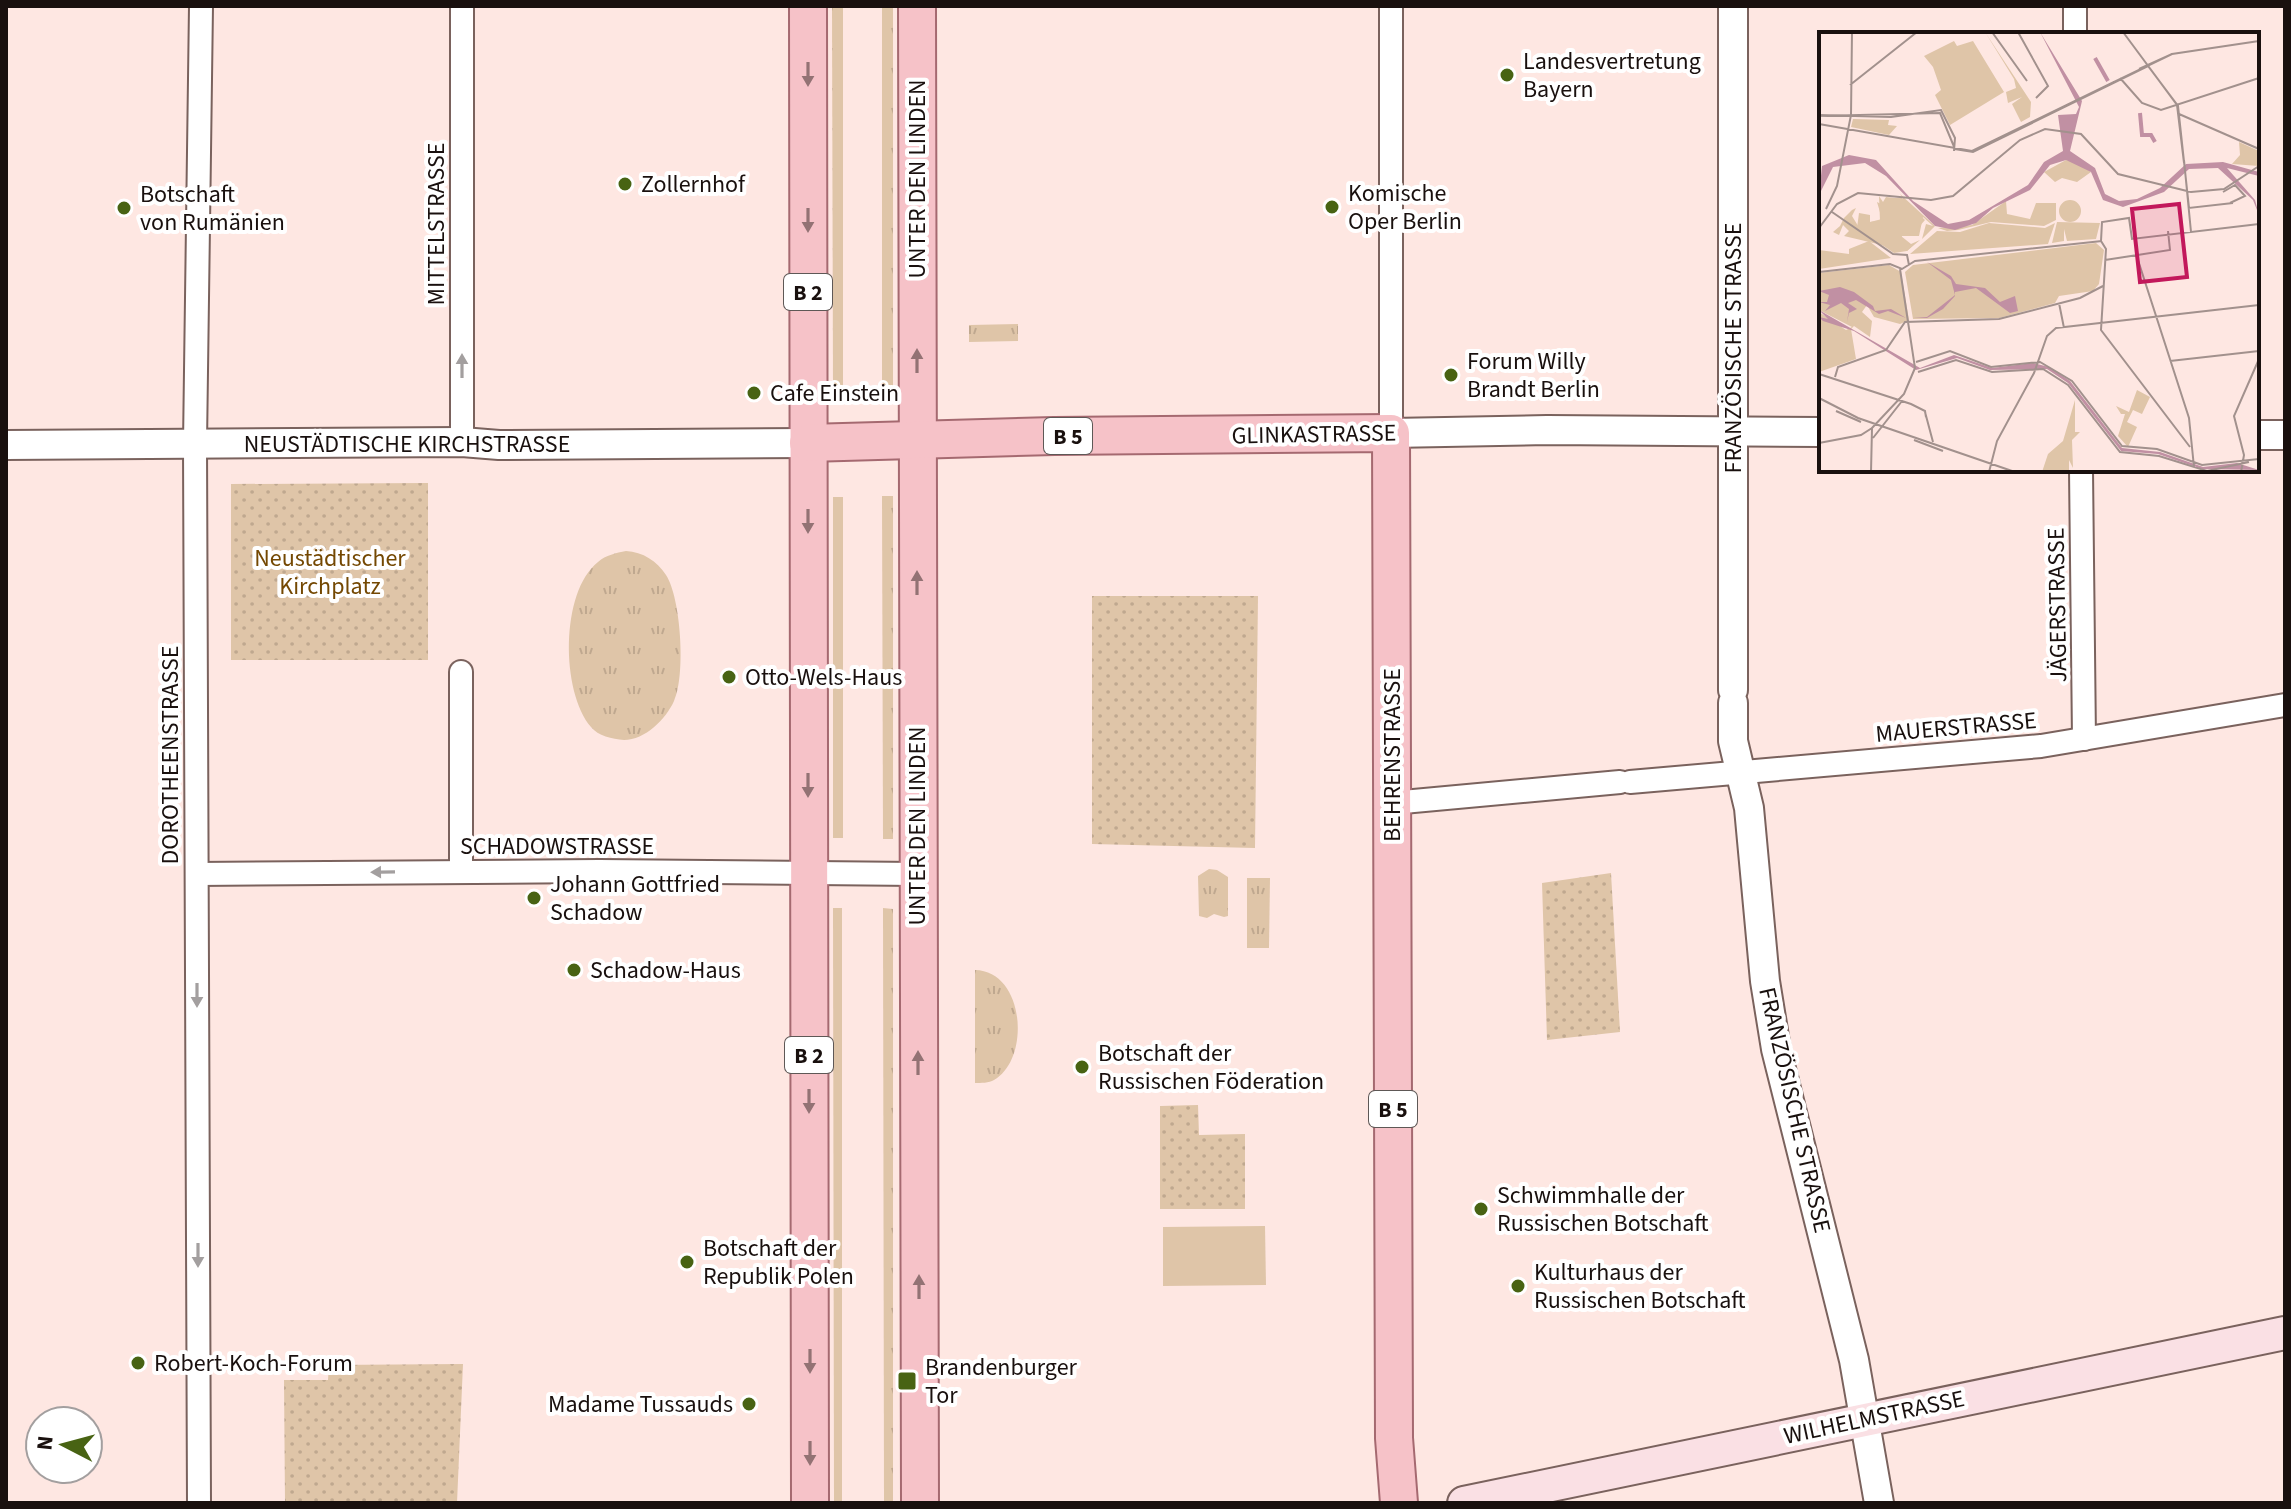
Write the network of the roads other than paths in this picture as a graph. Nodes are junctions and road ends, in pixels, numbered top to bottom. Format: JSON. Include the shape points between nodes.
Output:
{"nodes":[{"id":1,"x":201,"y":6,"type":"edge"},
{"id":2,"x":462,"y":6,"type":"edge"},
{"id":3,"x":808,"y":6,"type":"edge"},
{"id":4,"x":917,"y":6,"type":"edge"},
{"id":5,"x":1391,"y":6,"type":"edge"},
{"id":6,"x":1733,"y":6,"type":"edge"},
{"id":7,"x":2075,"y":6,"type":"edge"},
{"id":8,"x":2075,"y":32,"type":"edge"},
{"id":9,"x":1732,"y":431,"type":"junction"},
{"id":10,"x":1819,"y":432,"type":"edge"},
{"id":11,"x":1391,"y":433,"type":"junction"},
{"id":12,"x":2259,"y":435,"type":"edge"},
{"id":13,"x":2285,"y":435,"type":"edge"},
{"id":14,"x":917,"y":439,"type":"junction"},
{"id":15,"x":462,"y":442,"type":"junction"},
{"id":16,"x":808,"y":443,"type":"junction"},
{"id":17,"x":195,"y":444,"type":"junction"},
{"id":18,"x":6,"y":445,"type":"edge"},
{"id":19,"x":2081,"y":472,"type":"edge"},
{"id":20,"x":461,"y":672,"type":"dead end"},
{"id":21,"x":2285,"y":705,"type":"edge"},
{"id":22,"x":2084,"y":739,"type":"junction"},
{"id":23,"x":1740,"y":773,"type":"junction"},
{"id":24,"x":1392,"y":803,"type":"junction"},
{"id":25,"x":461,"y":871,"type":"junction"},
{"id":26,"x":197,"y":874,"type":"junction"},
{"id":27,"x":808,"y":874,"type":"junction"},
{"id":28,"x":917,"y":874,"type":"junction"},
{"id":29,"x":2285,"y":1333,"type":"edge"},
{"id":30,"x":1864,"y":1419,"type":"junction"},
{"id":31,"x":199,"y":1503,"type":"edge"},
{"id":32,"x":810,"y":1503,"type":"edge"},
{"id":33,"x":920,"y":1503,"type":"edge"},
{"id":34,"x":1399,"y":1503,"type":"edge"},
{"id":35,"x":1464,"y":1503,"type":"edge"},
{"id":36,"x":1879,"y":1503,"type":"edge"}],
"edges":[{"from":1,"to":17,"type":"street","name":"DOROTHEENSTRASSE"},
{"from":15,"to":2,"type":"street","name":"MITTELSTRASSE","one_way":true},
{"from":3,"to":16,"type":"main road","number":"B 2","one_way":true},
{"from":14,"to":4,"type":"main road","name":"UNTER DEN LINDEN","one_way":true},
{"from":5,"to":11,"type":"street","name":"BEHRENSTRASSE"},
{"from":6,"to":9,"type":"street","name":"FRANZÖSISCHE STRASSE"},
{"from":7,"to":8,"type":"street"},
{"from":9,"to":10,"type":"street","name":"GLINKASTRASSE"},
{"from":9,"to":11,"type":"street","name":"GLINKASTRASSE"},
{"from":9,"to":23,"type":"street","name":"FRANZÖSISCHE STRASSE","via":[[1733,741]]},
{"from":11,"to":14,"type":"main road","name":"GLINKASTRASSE","number":"B 5"},
{"from":11,"to":24,"type":"main road","name":"BEHRENSTRASSE","number":"B 5"},
{"from":12,"to":13,"type":"street"},
{"from":14,"to":16,"type":"main road","name":"GLINKASTRASSE","number":"B 5"},
{"from":28,"to":14,"type":"main road","name":"UNTER DEN LINDEN","one_way":true},
{"from":15,"to":16,"type":"street","name":"NEUSTÄDTISCHE KIRCHSTRASSE"},
{"from":15,"to":17,"type":"street","name":"NEUSTÄDTISCHE KIRCHSTRASSE"},
{"from":16,"to":27,"type":"main road","number":"B 2","one_way":true},
{"from":17,"to":18,"type":"street","name":"NEUSTÄDTISCHE KIRCHSTRASSE"},
{"from":17,"to":26,"type":"street","name":"DOROTHEENSTRASSE"},
{"from":19,"to":22,"type":"street","name":"JÄGERSTRASSE"},
{"from":20,"to":25,"type":"street"},
{"from":21,"to":22,"type":"street","name":"MAUERSTRASSE"},
{"from":22,"to":23,"type":"street","name":"MAUERSTRASSE"},
{"from":23,"to":24,"type":"street","name":"MAUERSTRASSE"},
{"from":23,"to":30,"type":"street","name":"FRANZÖSISCHE STRASSE","via":[[1749,808],[1776,1049],[1840,1299]]},
{"from":24,"to":34,"type":"main road","name":"BEHRENSTRASSE","number":"B 5","via":[[1394,1438]]},
{"from":25,"to":26,"type":"street","name":"SCHADOWSTRASSE","one_way":true},
{"from":25,"to":27,"type":"street","name":"SCHADOWSTRASSE"},
{"from":26,"to":31,"type":"street","name":"DOROTHEENSTRASSE","one_way":true},
{"from":27,"to":28,"type":"street","name":"SCHADOWSTRASSE"},
{"from":27,"to":32,"type":"main road","number":"B 2","one_way":true},
{"from":33,"to":28,"type":"main road","name":"UNTER DEN LINDEN","one_way":true},
{"from":29,"to":30,"type":"main road","name":"WILHELMSTRASSE"},
{"from":30,"to":35,"type":"main road","name":"WILHELMSTRASSE"},
{"from":30,"to":36,"type":"street","name":"FRANZÖSISCHE STRASSE"}]}
